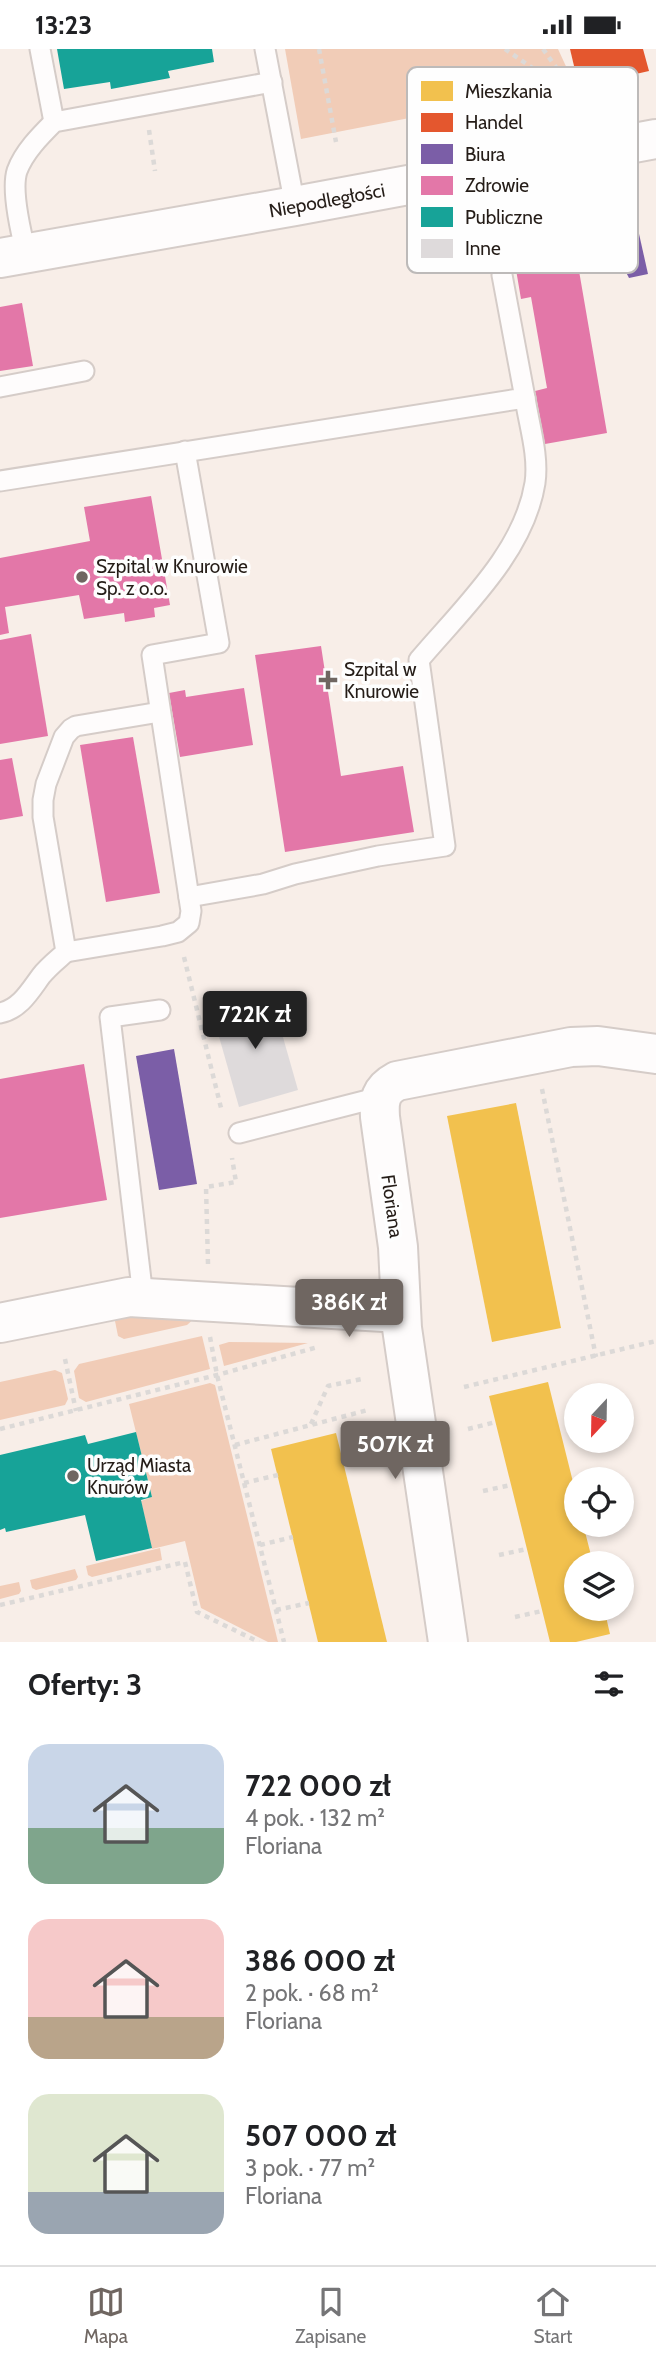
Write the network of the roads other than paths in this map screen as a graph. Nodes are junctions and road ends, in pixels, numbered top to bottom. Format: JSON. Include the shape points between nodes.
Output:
{"nodes":[{"id":1,"x":40,"y":49,"type":"edge"},
{"id":2,"x":265,"y":49,"type":"edge"},
{"id":3,"x":272,"y":82,"type":"junction"},
{"id":4,"x":54,"y":122,"type":"junction"},
{"id":5,"x":656,"y":139,"type":"edge"},
{"id":6,"x":638,"y":142,"type":"edge"},
{"id":7,"x":407,"y":185,"type":"edge"},
{"id":8,"x":295,"y":206,"type":"junction"},
{"id":9,"x":13,"y":256,"type":"edge"},
{"id":10,"x":502,"y":275,"type":"dead end"},
{"id":11,"x":84,"y":371,"type":"dead end"},
{"id":12,"x":0,"y":387,"type":"edge"},
{"id":13,"x":524,"y":398,"type":"junction"},
{"id":14,"x":185,"y":451,"type":"junction"},
{"id":15,"x":0,"y":481,"type":"edge"},
{"id":16,"x":160,"y":712,"type":"junction"},
{"id":17,"x":189,"y":897,"type":"junction"},
{"id":18,"x":66,"y":952,"type":"junction"},
{"id":19,"x":160,"y":1010,"type":"dead end"},
{"id":20,"x":0,"y":1013,"type":"edge"},
{"id":21,"x":656,"y":1054,"type":"edge"},
{"id":22,"x":380,"y":1097,"type":"junction"},
{"id":23,"x":231,"y":1134,"type":"road end"},
{"id":24,"x":143,"y":1297,"type":"junction"},
{"id":25,"x":401,"y":1313,"type":"junction"},
{"id":26,"x":0,"y":1323,"type":"edge"},
{"id":27,"x":449,"y":1642,"type":"edge"}],
"edges":[{"from":1,"to":4,"type":"lane"},
{"from":2,"to":3,"type":"lane"},
{"from":3,"to":4,"type":"lane"},
{"from":3,"to":8,"type":"lane"},
{"from":4,"to":9,"type":"lane","via":[[34,142],[17,172]]},
{"from":5,"to":6,"type":"street","name":"Niepodległości"},
{"from":7,"to":8,"type":"street","name":"Niepodległości"},
{"from":8,"to":9,"type":"street","name":"Niepodległości"},
{"from":10,"to":13,"type":"lane"},
{"from":11,"to":12,"type":"lane"},
{"from":13,"to":14,"type":"lane"},
{"from":13,"to":17,"type":"lane","via":[[535,460],[528,510],[506,555],[419,660],[445,846]]},
{"from":14,"to":15,"type":"lane"},
{"from":14,"to":16,"type":"lane","via":[[219,643],[152,655]]},
{"from":16,"to":17,"type":"lane"},
{"from":16,"to":18,"type":"lane","via":[[76,726],[64,737],[46,785],[43,817]]},
{"from":17,"to":18,"type":"lane","via":[[189,923],[178,932]]},
{"from":18,"to":20,"type":"lane","via":[[25,999]]},
{"from":19,"to":24,"type":"lane","via":[[110,1017]]},
{"from":21,"to":22,"type":"street","via":[[571,1047],[397,1081]]},
{"from":22,"to":23,"type":"lane"},
{"from":22,"to":25,"type":"street","name":"Floriana"},
{"from":24,"to":25,"type":"street"},
{"from":24,"to":26,"type":"street","via":[[95,1302]]},
{"from":25,"to":27,"type":"street","name":"Floriana"}]}
